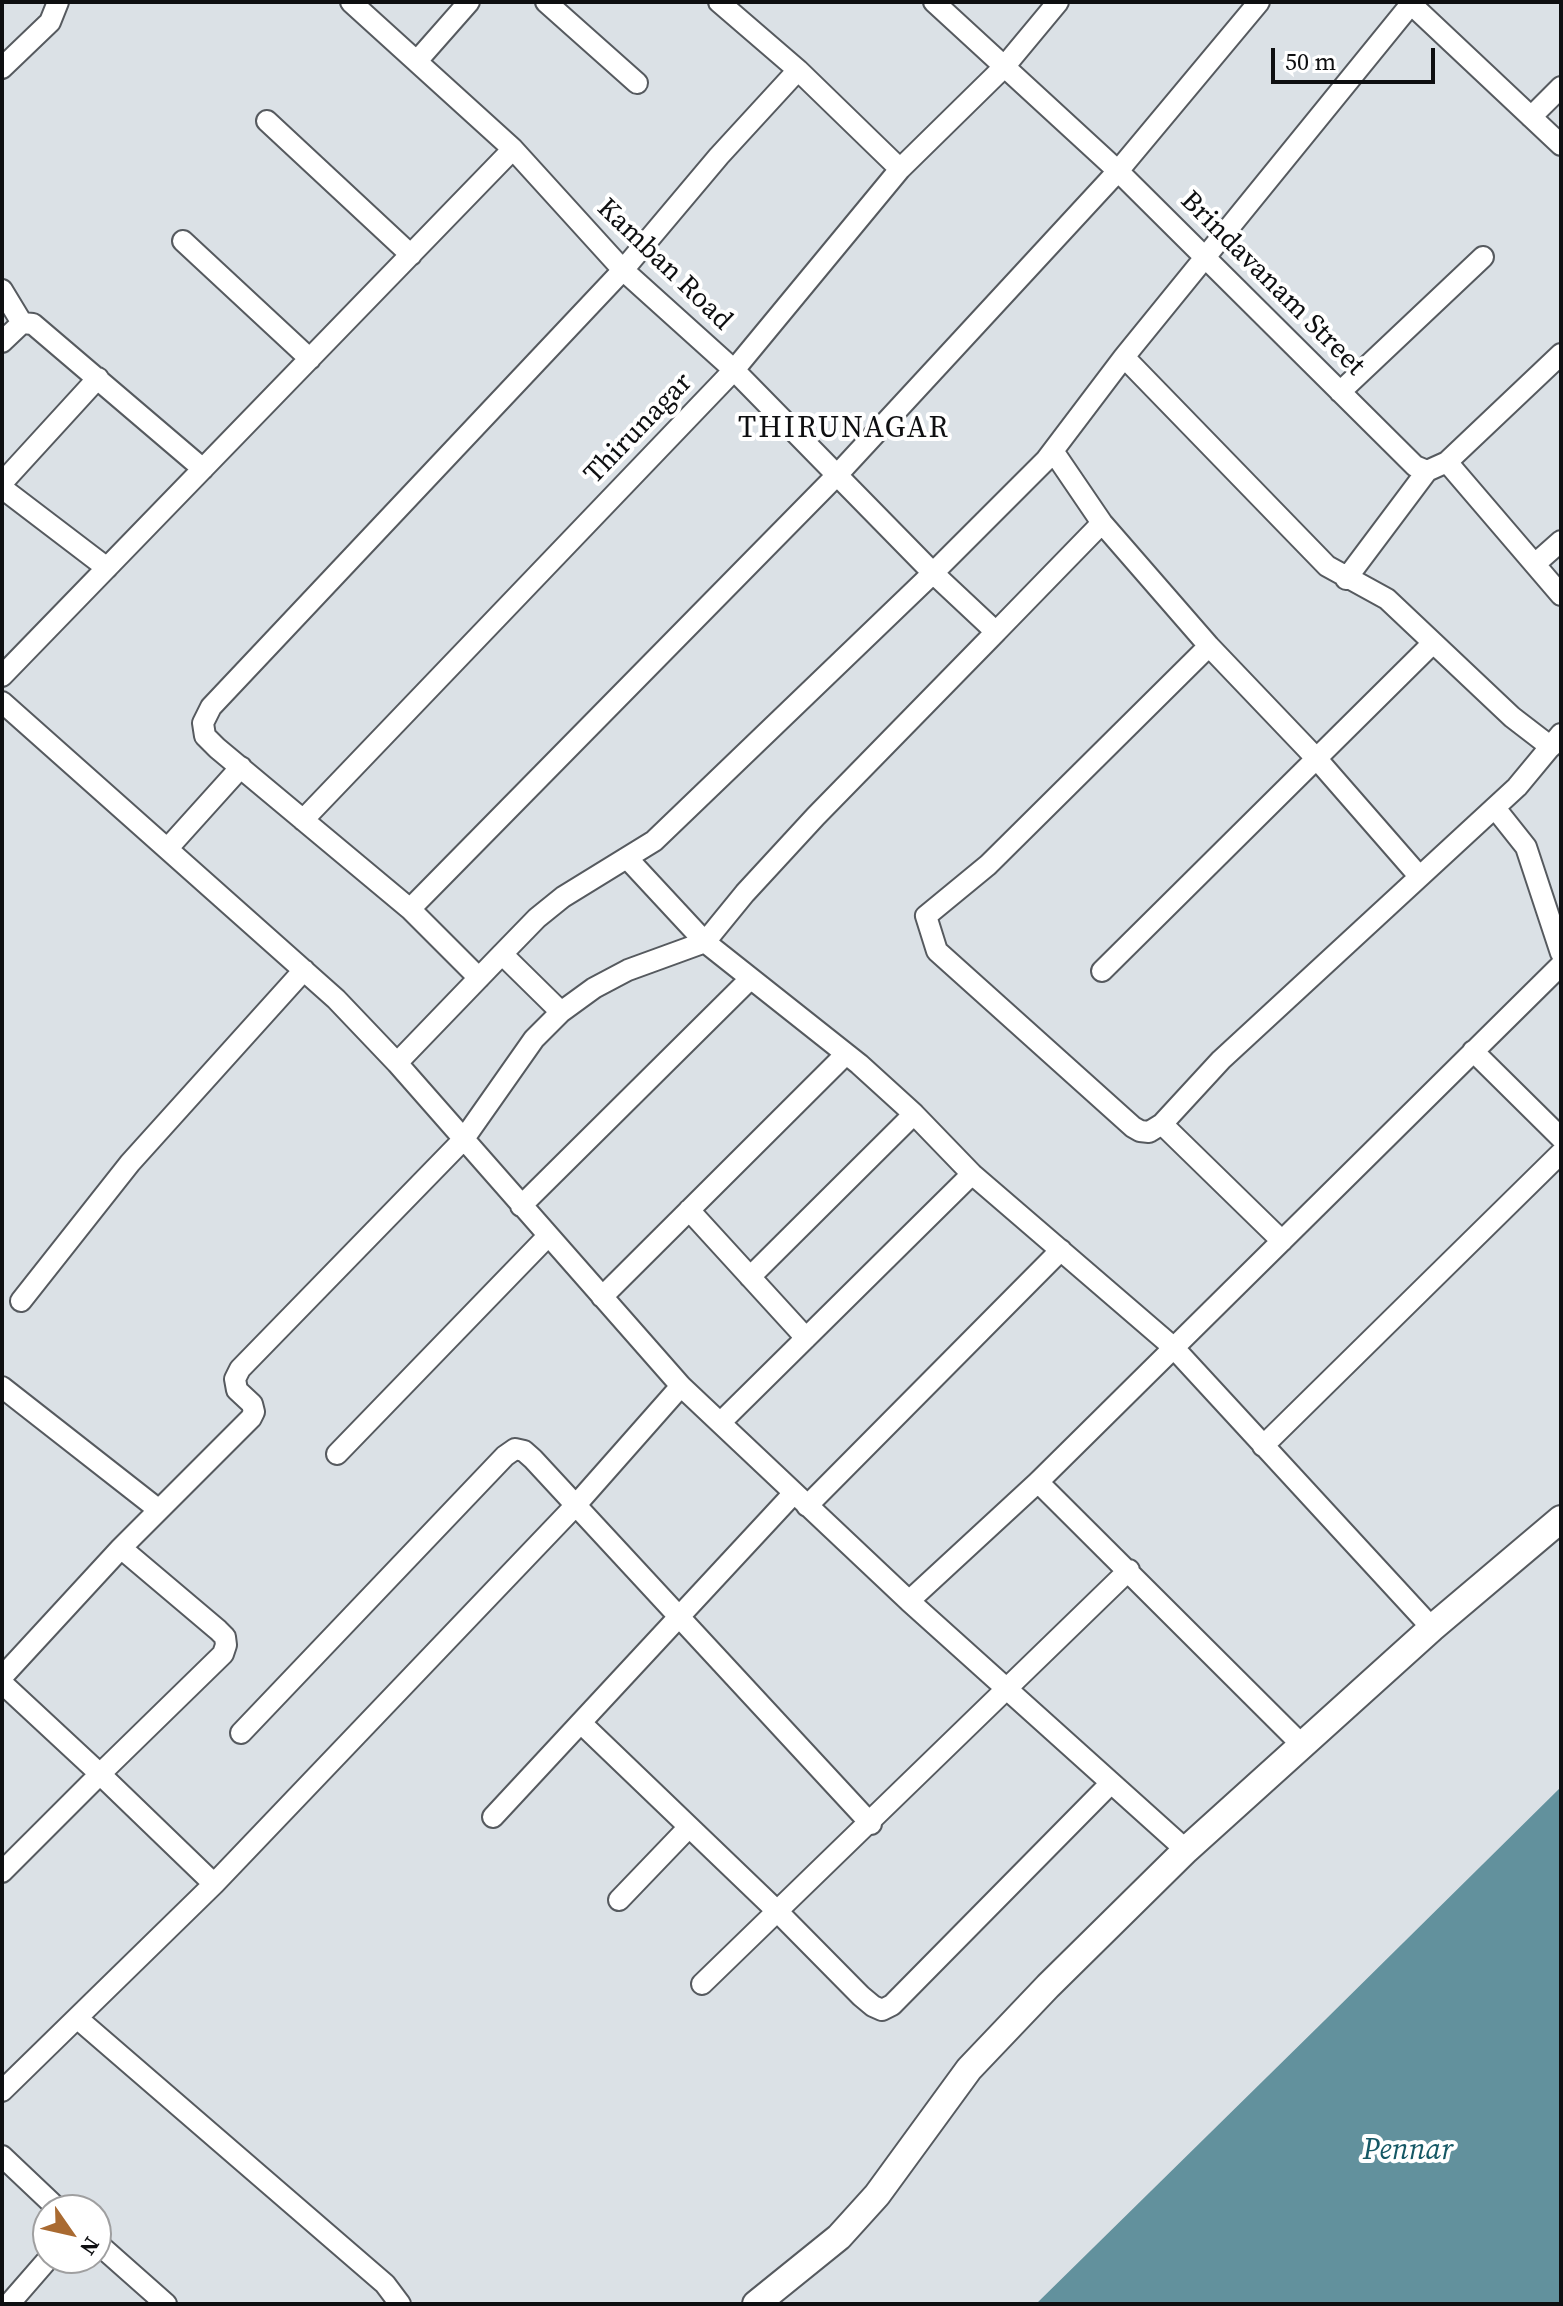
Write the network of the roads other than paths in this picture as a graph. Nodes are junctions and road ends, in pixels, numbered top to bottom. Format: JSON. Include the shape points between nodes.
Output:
{"nodes":[{"id":1,"x":58,"y":2,"type":"edge"},
{"id":2,"x":351,"y":2,"type":"edge"},
{"id":3,"x":469,"y":2,"type":"edge"},
{"id":4,"x":546,"y":2,"type":"edge"},
{"id":5,"x":719,"y":2,"type":"edge"},
{"id":6,"x":934,"y":2,"type":"edge"},
{"id":7,"x":1058,"y":2,"type":"edge"},
{"id":8,"x":1259,"y":2,"type":"edge"},
{"id":9,"x":1411,"y":3,"type":"edge"},
{"id":10,"x":417,"y":61,"type":"junction"},
{"id":11,"x":1004,"y":67,"type":"junction"},
{"id":12,"x":2,"y":68,"type":"edge"},
{"id":13,"x":798,"y":70,"type":"junction"},
{"id":14,"x":637,"y":83,"type":"dead end"},
{"id":15,"x":1561,"y":87,"type":"edge"},
{"id":16,"x":1531,"y":117,"type":"junction"},
{"id":17,"x":267,"y":121,"type":"dead end"},
{"id":18,"x":1561,"y":145,"type":"edge"},
{"id":19,"x":513,"y":149,"type":"junction"},
{"id":20,"x":900,"y":169,"type":"junction"},
{"id":21,"x":1118,"y":171,"type":"junction"},
{"id":22,"x":183,"y":241,"type":"dead end"},
{"id":23,"x":411,"y":255,"type":"junction"},
{"id":24,"x":1207,"y":257,"type":"junction"},
{"id":25,"x":1483,"y":257,"type":"dead end"},
{"id":26,"x":623,"y":270,"type":"junction"},
{"id":27,"x":2,"y":290,"type":"edge"},
{"id":28,"x":22,"y":323,"type":"junction"},
{"id":29,"x":2,"y":342,"type":"edge"},
{"id":30,"x":1561,"y":354,"type":"edge"},
{"id":31,"x":1124,"y":357,"type":"junction"},
{"id":32,"x":310,"y":359,"type":"junction"},
{"id":33,"x":734,"y":370,"type":"junction"},
{"id":34,"x":98,"y":378,"type":"junction"},
{"id":35,"x":1340,"y":392,"type":"junction"},
{"id":36,"x":1053,"y":451,"type":"junction"},
{"id":37,"x":1447,"y":462,"type":"junction"},
{"id":38,"x":203,"y":469,"type":"junction"},
{"id":39,"x":1427,"y":471,"type":"junction"},
{"id":40,"x":838,"y":474,"type":"junction"},
{"id":41,"x":2,"y":485,"type":"edge"},
{"id":42,"x":1102,"y":523,"type":"junction"},
{"id":43,"x":1561,"y":541,"type":"edge"},
{"id":44,"x":1535,"y":564,"type":"junction"},
{"id":45,"x":107,"y":568,"type":"junction"},
{"id":46,"x":933,"y":573,"type":"junction"},
{"id":47,"x":1346,"y":579,"type":"junction"},
{"id":48,"x":1561,"y":595,"type":"edge"},
{"id":49,"x":996,"y":632,"type":"junction"},
{"id":50,"x":1433,"y":643,"type":"junction"},
{"id":51,"x":1209,"y":646,"type":"junction"},
{"id":52,"x":2,"y":676,"type":"edge"},
{"id":53,"x":2,"y":702,"type":"edge"},
{"id":54,"x":1556,"y":740,"type":"edge"},
{"id":55,"x":1316,"y":758,"type":"junction"},
{"id":56,"x":241,"y":767,"type":"junction"},
{"id":57,"x":1495,"y":808,"type":"junction"},
{"id":58,"x":303,"y":820,"type":"junction"},
{"id":59,"x":168,"y":848,"type":"junction"},
{"id":60,"x":627,"y":858,"type":"junction"},
{"id":61,"x":1419,"y":876,"type":"junction"},
{"id":62,"x":410,"y":909,"type":"junction"},
{"id":63,"x":705,"y":942,"type":"junction"},
{"id":64,"x":1561,"y":953,"type":"edge"},
{"id":65,"x":502,"y":954,"type":"junction"},
{"id":66,"x":1561,"y":965,"type":"edge"},
{"id":67,"x":304,"y":970,"type":"junction"},
{"id":68,"x":1102,"y":971,"type":"dead end"},
{"id":69,"x":479,"y":978,"type":"junction"},
{"id":70,"x":749,"y":980,"type":"junction"},
{"id":71,"x":561,"y":1012,"type":"junction"},
{"id":72,"x":1473,"y":1051,"type":"junction"},
{"id":73,"x":846,"y":1054,"type":"junction"},
{"id":74,"x":397,"y":1063,"type":"junction"},
{"id":75,"x":914,"y":1114,"type":"junction"},
{"id":76,"x":1162,"y":1124,"type":"junction"},
{"id":77,"x":1561,"y":1138,"type":"edge"},
{"id":78,"x":463,"y":1140,"type":"junction"},
{"id":79,"x":1561,"y":1153,"type":"edge"},
{"id":80,"x":972,"y":1174,"type":"junction"},
{"id":81,"x":521,"y":1206,"type":"junction"},
{"id":82,"x":689,"y":1210,"type":"junction"},
{"id":83,"x":548,"y":1236,"type":"junction"},
{"id":84,"x":1282,"y":1241,"type":"junction"},
{"id":85,"x":1061,"y":1250,"type":"junction"},
{"id":86,"x":750,"y":1277,"type":"junction"},
{"id":87,"x":602,"y":1297,"type":"junction"},
{"id":88,"x":21,"y":1301,"type":"dead end"},
{"id":89,"x":806,"y":1338,"type":"junction"},
{"id":90,"x":1173,"y":1347,"type":"junction"},
{"id":91,"x":681,"y":1386,"type":"junction"},
{"id":92,"x":2,"y":1387,"type":"edge"},
{"id":93,"x":721,"y":1422,"type":"junction"},
{"id":94,"x":1263,"y":1446,"type":"junction"},
{"id":95,"x":337,"y":1454,"type":"dead end"},
{"id":96,"x":1038,"y":1482,"type":"junction"},
{"id":97,"x":801,"y":1500,"type":"junction"},
{"id":98,"x":575,"y":1506,"type":"junction"},
{"id":99,"x":159,"y":1510,"type":"junction"},
{"id":100,"x":1561,"y":1519,"type":"edge"},
{"id":101,"x":121,"y":1548,"type":"junction"},
{"id":102,"x":1129,"y":1570,"type":"junction"},
{"id":103,"x":909,"y":1601,"type":"junction"},
{"id":104,"x":679,"y":1618,"type":"junction"},
{"id":105,"x":1432,"y":1628,"type":"junction"},
{"id":106,"x":2,"y":1680,"type":"edge"},
{"id":107,"x":1007,"y":1690,"type":"junction"},
{"id":108,"x":581,"y":1723,"type":"junction"},
{"id":109,"x":241,"y":1733,"type":"dead end"},
{"id":110,"x":1301,"y":1744,"type":"junction"},
{"id":111,"x":100,"y":1774,"type":"junction"},
{"id":112,"x":1111,"y":1783,"type":"junction"},
{"id":113,"x":493,"y":1817,"type":"dead end"},
{"id":114,"x":871,"y":1824,"type":"junction"},
{"id":115,"x":689,"y":1827,"type":"junction"},
{"id":116,"x":1186,"y":1850,"type":"junction"},
{"id":117,"x":2,"y":1872,"type":"edge"},
{"id":118,"x":214,"y":1884,"type":"junction"},
{"id":119,"x":619,"y":1900,"type":"dead end"},
{"id":120,"x":778,"y":1912,"type":"junction"},
{"id":121,"x":702,"y":1984,"type":"dead end"},
{"id":122,"x":77,"y":2018,"type":"junction"},
{"id":123,"x":2,"y":2091,"type":"edge"},
{"id":124,"x":2,"y":2156,"type":"edge"},
{"id":125,"x":42,"y":2194,"type":"edge"},
{"id":126,"x":112,"y":2256,"type":"edge"},
{"id":127,"x":35,"y":2274,"type":"edge"},
{"id":128,"x":9,"y":2304,"type":"edge"},
{"id":129,"x":166,"y":2304,"type":"edge"},
{"id":130,"x":400,"y":2304,"type":"edge"},
{"id":131,"x":756,"y":2304,"type":"edge"}],
"edges":[{"from":1,"to":12,"type":"street","via":[[50,22]]},
{"from":2,"to":10,"type":"street","name":"Kamban Road"},
{"from":3,"to":10,"type":"street"},
{"from":4,"to":14,"type":"street"},
{"from":5,"to":13,"type":"street"},
{"from":6,"to":11,"type":"street","name":"Brindavanam Street"},
{"from":7,"to":11,"type":"street","name":"Thirunagar"},
{"from":8,"to":21,"type":"street"},
{"from":9,"to":16,"type":"street"},
{"from":9,"to":24,"type":"street"},
{"from":10,"to":19,"type":"street","name":"Kamban Road"},
{"from":11,"to":20,"type":"street","name":"Thirunagar"},
{"from":11,"to":21,"type":"street","name":"Brindavanam Street"},
{"from":13,"to":20,"type":"street"},
{"from":13,"to":26,"type":"street"},
{"from":15,"to":16,"type":"street"},
{"from":16,"to":18,"type":"street"},
{"from":17,"to":23,"type":"street"},
{"from":19,"to":23,"type":"street"},
{"from":19,"to":26,"type":"street","name":"Kamban Road"},
{"from":20,"to":33,"type":"street","name":"Thirunagar"},
{"from":21,"to":24,"type":"street","name":"Brindavanam Street"},
{"from":21,"to":40,"type":"street"},
{"from":22,"to":32,"type":"street"},
{"from":23,"to":32,"type":"street"},
{"from":24,"to":31,"type":"street"},
{"from":24,"to":35,"type":"street","name":"Brindavanam Street"},
{"from":25,"to":35,"type":"street"},
{"from":26,"to":33,"type":"street","name":"Kamban Road"},
{"from":26,"to":56,"type":"street","via":[[211,707],[203,723],[205,736]]},
{"from":27,"to":28,"type":"street"},
{"from":28,"to":29,"type":"street"},
{"from":28,"to":34,"type":"street","via":[[42,330]]},
{"from":30,"to":37,"type":"street"},
{"from":31,"to":36,"type":"street"},
{"from":31,"to":47,"type":"street","via":[[1302,542]]},
{"from":32,"to":38,"type":"street"},
{"from":33,"to":40,"type":"street","name":"Kamban Road"},
{"from":33,"to":58,"type":"street","name":"Thirunagar"},
{"from":34,"to":38,"type":"street"},
{"from":34,"to":41,"type":"street"},
{"from":35,"to":39,"type":"street","name":"Brindavanam Street","via":[[1415,466]]},
{"from":36,"to":42,"type":"street"},
{"from":36,"to":46,"type":"street"},
{"from":37,"to":39,"type":"street"},
{"from":37,"to":44,"type":"street"},
{"from":38,"to":45,"type":"street"},
{"from":39,"to":47,"type":"street"},
{"from":40,"to":46,"type":"street","name":"Kamban Road"},
{"from":40,"to":62,"type":"street"},
{"from":41,"to":45,"type":"street"},
{"from":42,"to":49,"type":"street"},
{"from":42,"to":51,"type":"street"},
{"from":43,"to":44,"type":"street"},
{"from":44,"to":48,"type":"street"},
{"from":45,"to":52,"type":"street"},
{"from":46,"to":49,"type":"street","name":"Kamban Road"},
{"from":46,"to":60,"type":"street","via":[[654,841]]},
{"from":47,"to":50,"type":"street","via":[[1387,599]]},
{"from":49,"to":63,"type":"street","via":[[806,827]]},
{"from":50,"to":54,"type":"street","via":[[1512,717]]},
{"from":50,"to":55,"type":"street"},
{"from":51,"to":55,"type":"street"},
{"from":51,"to":76,"type":"street","via":[[988,865],[926,916],[937,951],[1121,1117],[1140,1131]]},
{"from":53,"to":59,"type":"street"},
{"from":54,"to":57,"type":"street"},
{"from":55,"to":61,"type":"street"},
{"from":55,"to":68,"type":"street"},
{"from":56,"to":58,"type":"street"},
{"from":56,"to":59,"type":"street"},
{"from":57,"to":61,"type":"street"},
{"from":57,"to":64,"type":"street","via":[[1526,847]]},
{"from":58,"to":62,"type":"street"},
{"from":59,"to":67,"type":"street"},
{"from":60,"to":63,"type":"street"},
{"from":60,"to":65,"type":"street","via":[[563,897]]},
{"from":61,"to":76,"type":"street","via":[[1221,1060]]},
{"from":62,"to":69,"type":"street"},
{"from":63,"to":70,"type":"street"},
{"from":63,"to":71,"type":"street","via":[[628,970]]},
{"from":65,"to":69,"type":"street"},
{"from":65,"to":71,"type":"street"},
{"from":66,"to":72,"type":"street"},
{"from":67,"to":74,"type":"street"},
{"from":67,"to":88,"type":"street","via":[[130,1163]]},
{"from":69,"to":74,"type":"street"},
{"from":70,"to":73,"type":"street"},
{"from":70,"to":81,"type":"street"},
{"from":71,"to":78,"type":"street","via":[[534,1039]]},
{"from":72,"to":77,"type":"street"},
{"from":72,"to":84,"type":"street"},
{"from":73,"to":75,"type":"street"},
{"from":73,"to":82,"type":"street"},
{"from":74,"to":78,"type":"street"},
{"from":75,"to":80,"type":"street"},
{"from":75,"to":86,"type":"street"},
{"from":76,"to":84,"type":"street"},
{"from":78,"to":81,"type":"street"},
{"from":78,"to":99,"type":"street","via":[[240,1369],[237,1390],[252,1404],[251,1418]]},
{"from":79,"to":94,"type":"street"},
{"from":80,"to":85,"type":"street"},
{"from":80,"to":89,"type":"street"},
{"from":81,"to":83,"type":"street"},
{"from":82,"to":86,"type":"street"},
{"from":82,"to":87,"type":"street"},
{"from":83,"to":87,"type":"street"},
{"from":83,"to":95,"type":"street"},
{"from":84,"to":90,"type":"street"},
{"from":85,"to":90,"type":"street"},
{"from":85,"to":97,"type":"street"},
{"from":86,"to":89,"type":"street"},
{"from":87,"to":91,"type":"street"},
{"from":89,"to":93,"type":"street"},
{"from":90,"to":94,"type":"street"},
{"from":90,"to":96,"type":"street"},
{"from":91,"to":93,"type":"street"},
{"from":91,"to":98,"type":"street"},
{"from":92,"to":99,"type":"street"},
{"from":93,"to":97,"type":"street"},
{"from":94,"to":105,"type":"street"},
{"from":96,"to":102,"type":"street"},
{"from":96,"to":103,"type":"street"},
{"from":97,"to":103,"type":"street"},
{"from":97,"to":104,"type":"street"},
{"from":98,"to":104,"type":"street"},
{"from":98,"to":109,"type":"street","via":[[533,1459],[515,1449]]},
{"from":98,"to":118,"type":"street"},
{"from":99,"to":101,"type":"street"},
{"from":100,"to":105,"type":"main road"},
{"from":101,"to":106,"type":"street"},
{"from":101,"to":111,"type":"street","via":[[218,1630],[226,1645],[223,1654]]},
{"from":102,"to":107,"type":"street"},
{"from":102,"to":110,"type":"street"},
{"from":103,"to":107,"type":"street"},
{"from":104,"to":108,"type":"street"},
{"from":104,"to":114,"type":"street"},
{"from":105,"to":110,"type":"main road"},
{"from":106,"to":111,"type":"street"},
{"from":107,"to":112,"type":"street"},
{"from":107,"to":114,"type":"street"},
{"from":108,"to":113,"type":"street"},
{"from":108,"to":115,"type":"street"},
{"from":110,"to":116,"type":"main road"},
{"from":111,"to":117,"type":"street"},
{"from":111,"to":118,"type":"street"},
{"from":112,"to":116,"type":"street"},
{"from":112,"to":120,"type":"street","via":[[882,2010],[861,1996]]},
{"from":114,"to":120,"type":"street"},
{"from":115,"to":119,"type":"street"},
{"from":115,"to":120,"type":"street"},
{"from":116,"to":131,"type":"main road","via":[[969,2069],[877,2195],[839,2237]]},
{"from":118,"to":122,"type":"street"},
{"from":120,"to":121,"type":"street"},
{"from":122,"to":123,"type":"street"},
{"from":122,"to":130,"type":"street","via":[[385,2284]]},
{"from":124,"to":125,"type":"street"},
{"from":126,"to":129,"type":"street"},
{"from":127,"to":128,"type":"street"}]}
